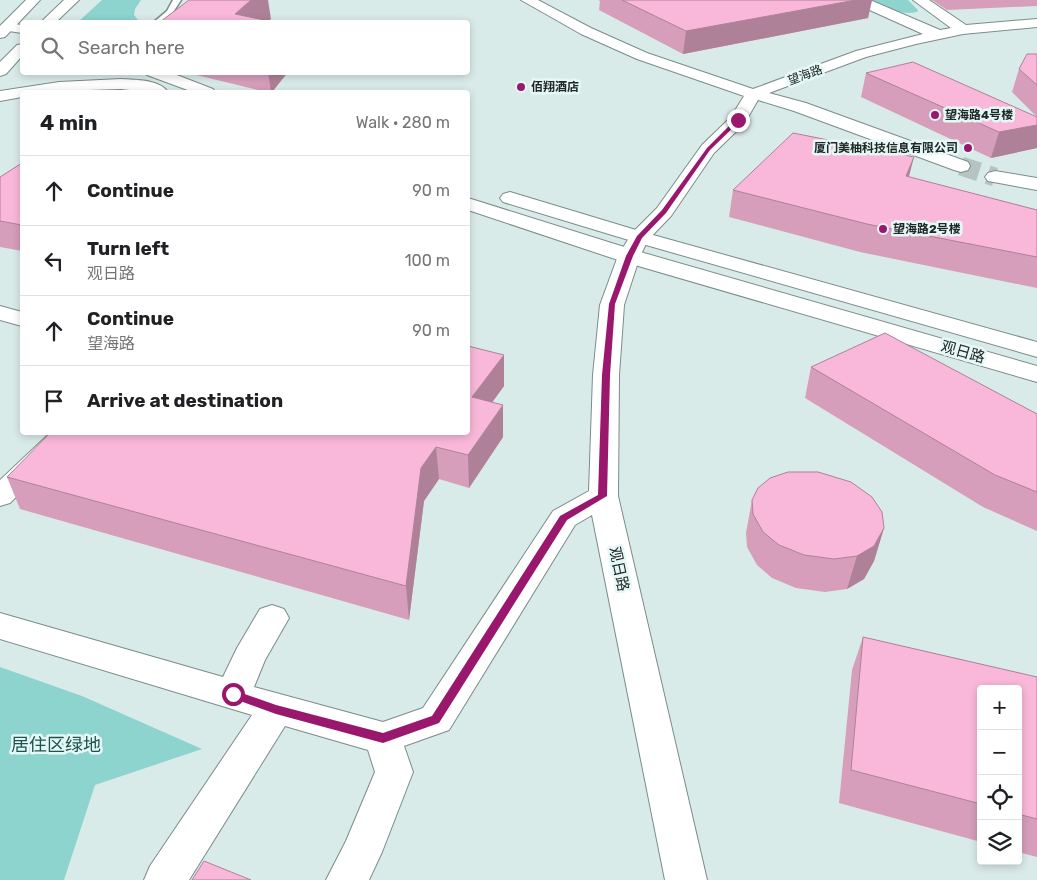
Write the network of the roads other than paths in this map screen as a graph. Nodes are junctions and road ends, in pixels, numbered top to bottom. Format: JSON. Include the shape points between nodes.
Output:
{"nodes":[{"id":1,"x":32,"y":0,"type":"edge"},
{"id":2,"x":72,"y":0,"type":"edge"},
{"id":3,"x":177,"y":0,"type":"edge"},
{"id":4,"x":859,"y":0,"type":"edge"},
{"id":5,"x":920,"y":0,"type":"edge"},
{"id":6,"x":534,"y":1,"type":"edge"},
{"id":7,"x":938,"y":13,"type":"junction"},
{"id":8,"x":899,"y":17,"type":"junction"},
{"id":9,"x":50,"y":20,"type":"edge"},
{"id":10,"x":160,"y":20,"type":"edge"},
{"id":11,"x":1037,"y":22,"type":"edge"},
{"id":12,"x":20,"y":29,"type":"edge"},
{"id":13,"x":962,"y":30,"type":"junction"},
{"id":14,"x":4,"y":31,"type":"edge"},
{"id":15,"x":936,"y":34,"type":"junction"},
{"id":16,"x":20,"y":50,"type":"edge"},
{"id":17,"x":0,"y":71,"type":"edge"},
{"id":18,"x":96,"y":75,"type":"edge"},
{"id":19,"x":161,"y":75,"type":"edge"},
{"id":20,"x":59,"y":87,"type":"junction"},
{"id":21,"x":39,"y":90,"type":"edge"},
{"id":22,"x":154,"y":90,"type":"edge"},
{"id":23,"x":202,"y":90,"type":"edge"},
{"id":24,"x":20,"y":93,"type":"edge"},
{"id":25,"x":753,"y":94,"type":"junction"},
{"id":26,"x":0,"y":96,"type":"edge"},
{"id":27,"x":818,"y":116,"type":"junction"},
{"id":28,"x":820,"y":134,"type":"dead end"},
{"id":29,"x":961,"y":166,"type":"tunnel mouth"},
{"id":30,"x":996,"y":177,"type":"tunnel mouth"},
{"id":31,"x":1037,"y":184,"type":"edge"},
{"id":32,"x":470,"y":186,"type":"edge"},
{"id":33,"x":470,"y":205,"type":"edge"},
{"id":34,"x":634,"y":247,"type":"junction"},
{"id":35,"x":0,"y":313,"type":"edge"},
{"id":36,"x":20,"y":318,"type":"edge"},
{"id":37,"x":1037,"y":350,"type":"edge"},
{"id":38,"x":1037,"y":374,"type":"edge"},
{"id":39,"x":65,"y":435,"type":"edge"},
{"id":40,"x":0,"y":496,"type":"edge"},
{"id":41,"x":603,"y":496,"type":"junction"},
{"id":42,"x":272,"y":618,"type":"dead end"},
{"id":43,"x":0,"y":626,"type":"edge"},
{"id":44,"x":233,"y":694,"type":"junction"},
{"id":45,"x":276,"y":709,"type":"junction"},
{"id":46,"x":383,"y":738,"type":"junction"},
{"id":47,"x":165,"y":880,"type":"edge"},
{"id":48,"x":347,"y":880,"type":"edge"},
{"id":49,"x":686,"y":880,"type":"edge"}],
"edges":[{"from":1,"to":14,"type":"street"},
{"from":2,"to":9,"type":"street"},
{"from":3,"to":10,"type":"lane","via":[[170,12]]},
{"from":4,"to":8,"type":"street"},
{"from":5,"to":7,"type":"street"},
{"from":6,"to":25,"type":"street","via":[[586,31],[642,56]]},
{"from":7,"to":8,"type":"street"},
{"from":7,"to":13,"type":"street"},
{"from":8,"to":15,"type":"street"},
{"from":11,"to":13,"type":"street","name":"望海路"},
{"from":12,"to":14,"type":"street"},
{"from":13,"to":15,"type":"street","name":"望海路"},
{"from":15,"to":25,"type":"street","name":"望海路","via":[[861,54]]},
{"from":16,"to":17,"type":"street"},
{"from":18,"to":20,"type":"street"},
{"from":19,"to":23,"type":"street"},
{"from":20,"to":21,"type":"street"},
{"from":20,"to":22,"type":"street","via":[[135,84]]},
{"from":24,"to":26,"type":"street"},
{"from":25,"to":27,"type":"street","via":[[800,107]]},
{"from":25,"to":34,"type":"street","via":[[738,120],[708,149],[664,212]]},
{"from":27,"to":28,"type":"street"},
{"from":27,"to":29,"type":"street"},
{"from":30,"to":31,"type":"street"},
{"from":32,"to":34,"type":"street","name":"观日路"},
{"from":33,"to":34,"type":"street","name":"观日路"},
{"from":34,"to":37,"type":"street","name":"观日路"},
{"from":34,"to":38,"type":"street","name":"观日路"},
{"from":34,"to":41,"type":"street","name":"观日路","via":[[612,304],[606,375]]},
{"from":35,"to":36,"type":"street"},
{"from":39,"to":40,"type":"street"},
{"from":41,"to":46,"type":"street","via":[[564,518],[436,719]]},
{"from":41,"to":49,"type":"street","name":"观日路"},
{"from":42,"to":44,"type":"street"},
{"from":43,"to":44,"type":"street"},
{"from":44,"to":45,"type":"street"},
{"from":45,"to":46,"type":"street"},
{"from":45,"to":47,"type":"street"},
{"from":46,"to":48,"type":"street","via":[[394,772],[362,852]]}]}
